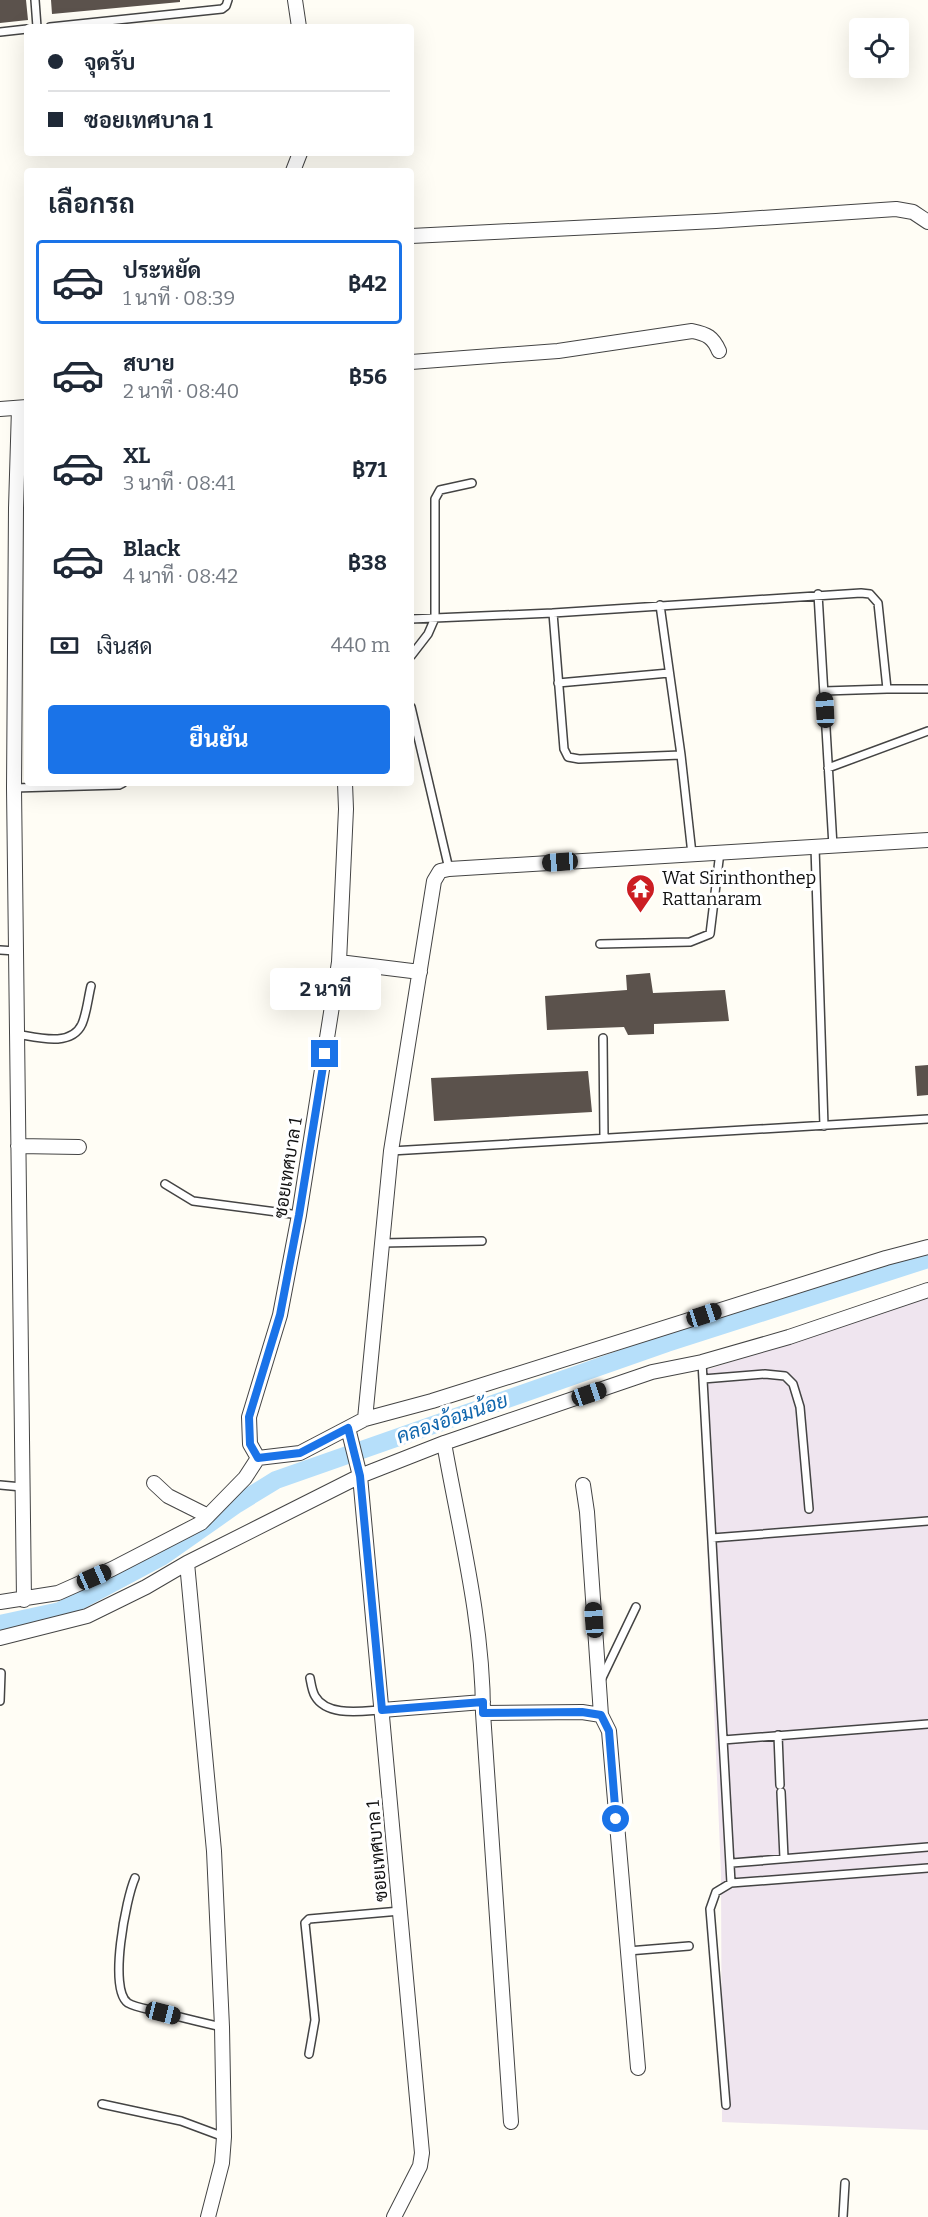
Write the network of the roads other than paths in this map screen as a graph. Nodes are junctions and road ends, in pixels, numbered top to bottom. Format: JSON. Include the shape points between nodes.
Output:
{"nodes":[{"id":1,"x":35,"y":0,"type":"edge"},
{"id":2,"x":228,"y":0,"type":"edge"},
{"id":3,"x":295,"y":0,"type":"edge"},
{"id":4,"x":38,"y":24,"type":"edge"},
{"id":5,"x":79,"y":24,"type":"edge"},
{"id":6,"x":299,"y":24,"type":"edge"},
{"id":7,"x":24,"y":29,"type":"edge"},
{"id":8,"x":0,"y":33,"type":"edge"},
{"id":9,"x":928,"y":222,"type":"edge"},
{"id":10,"x":414,"y":236,"type":"edge"},
{"id":11,"x":719,"y":351,"type":"dead end"},
{"id":12,"x":414,"y":362,"type":"edge"},
{"id":13,"x":23,"y":408,"type":"edge"},
{"id":14,"x":0,"y":409,"type":"edge"},
{"id":15,"x":472,"y":483,"type":"dead end"},
{"id":16,"x":818,"y":594,"type":"junction"},
{"id":17,"x":660,"y":605,"type":"junction"},
{"id":18,"x":553,"y":613,"type":"junction"},
{"id":19,"x":435,"y":618,"type":"junction"},
{"id":20,"x":414,"y":619,"type":"edge"},
{"id":21,"x":414,"y":652,"type":"edge"},
{"id":22,"x":669,"y":673,"type":"junction"},
{"id":23,"x":558,"y":683,"type":"junction"},
{"id":24,"x":887,"y":689,"type":"junction"},
{"id":25,"x":928,"y":689,"type":"edge"},
{"id":26,"x":824,"y":691,"type":"junction"},
{"id":27,"x":414,"y":719,"type":"edge"},
{"id":28,"x":928,"y":731,"type":"edge"},
{"id":29,"x":681,"y":755,"type":"junction"},
{"id":30,"x":828,"y":768,"type":"junction"},
{"id":31,"x":84,"y":786,"type":"edge"},
{"id":32,"x":345,"y":786,"type":"edge"},
{"id":33,"x":14,"y":788,"type":"junction"},
{"id":34,"x":928,"y":840,"type":"edge"},
{"id":35,"x":833,"y":846,"type":"junction"},
{"id":36,"x":815,"y":847,"type":"junction"},
{"id":37,"x":720,"y":852,"type":"junction"},
{"id":38,"x":692,"y":854,"type":"junction"},
{"id":39,"x":449,"y":869,"type":"junction"},
{"id":40,"x":600,"y":944,"type":"dead end"},
{"id":41,"x":0,"y":950,"type":"edge"},
{"id":42,"x":16,"y":951,"type":"junction"},
{"id":43,"x":339,"y":962,"type":"junction"},
{"id":44,"x":420,"y":972,"type":"junction"},
{"id":45,"x":91,"y":986,"type":"dead end"},
{"id":46,"x":16,"y":1034,"type":"junction"},
{"id":47,"x":603,"y":1038,"type":"dead end"},
{"id":48,"x":928,"y":1119,"type":"edge"},
{"id":49,"x":824,"y":1125,"type":"junction"},
{"id":50,"x":604,"y":1138,"type":"junction"},
{"id":51,"x":18,"y":1146,"type":"junction"},
{"id":52,"x":79,"y":1147,"type":"dead end"},
{"id":53,"x":391,"y":1151,"type":"junction"},
{"id":54,"x":165,"y":1184,"type":"dead end"},
{"id":55,"x":299,"y":1215,"type":"junction"},
{"id":56,"x":482,"y":1240,"type":"dead end"},
{"id":57,"x":382,"y":1243,"type":"junction"},
{"id":58,"x":928,"y":1247,"type":"edge"},
{"id":59,"x":928,"y":1290,"type":"edge"},
{"id":60,"x":702,"y":1362,"type":"junction"},
{"id":61,"x":703,"y":1380,"type":"junction"},
{"id":62,"x":365,"y":1419,"type":"junction"},
{"id":63,"x":348,"y":1428,"type":"junction"},
{"id":64,"x":444,"y":1443,"type":"junction"},
{"id":65,"x":258,"y":1458,"type":"junction"},
{"id":66,"x":359,"y":1471,"type":"junction"},
{"id":67,"x":154,"y":1483,"type":"dead end"},
{"id":68,"x":0,"y":1485,"type":"edge"},
{"id":69,"x":583,"y":1485,"type":"dead end"},
{"id":70,"x":22,"y":1487,"type":"junction"},
{"id":71,"x":809,"y":1509,"type":"dead end"},
{"id":72,"x":208,"y":1516,"type":"junction"},
{"id":73,"x":928,"y":1521,"type":"edge"},
{"id":74,"x":712,"y":1538,"type":"junction"},
{"id":75,"x":187,"y":1563,"type":"junction"},
{"id":76,"x":24,"y":1600,"type":"junction"},
{"id":77,"x":0,"y":1602,"type":"edge"},
{"id":78,"x":636,"y":1607,"type":"dead end"},
{"id":79,"x":0,"y":1638,"type":"edge"},
{"id":80,"x":1,"y":1673,"type":"edge"},
{"id":81,"x":310,"y":1678,"type":"dead end"},
{"id":82,"x":598,"y":1684,"type":"junction"},
{"id":83,"x":0,"y":1701,"type":"edge"},
{"id":84,"x":483,"y":1708,"type":"junction"},
{"id":85,"x":382,"y":1710,"type":"junction"},
{"id":86,"x":601,"y":1715,"type":"junction"},
{"id":87,"x":928,"y":1724,"type":"edge"},
{"id":88,"x":778,"y":1736,"type":"junction"},
{"id":89,"x":723,"y":1740,"type":"junction"},
{"id":90,"x":928,"y":1847,"type":"edge"},
{"id":91,"x":784,"y":1858,"type":"junction"},
{"id":92,"x":732,"y":1863,"type":"junction"},
{"id":93,"x":928,"y":1868,"type":"edge"},
{"id":94,"x":135,"y":1878,"type":"dead end"},
{"id":95,"x":731,"y":1883,"type":"junction"},
{"id":96,"x":400,"y":1911,"type":"junction"},
{"id":97,"x":688,"y":1946,"type":"dead end"},
{"id":98,"x":628,"y":1951,"type":"junction"},
{"id":99,"x":222,"y":2027,"type":"junction"},
{"id":100,"x":309,"y":2054,"type":"dead end"},
{"id":101,"x":638,"y":2068,"type":"dead end"},
{"id":102,"x":102,"y":2104,"type":"dead end"},
{"id":103,"x":726,"y":2105,"type":"dead end"},
{"id":104,"x":511,"y":2122,"type":"dead end"},
{"id":105,"x":224,"y":2137,"type":"junction"},
{"id":106,"x":844,"y":2183,"type":"dead end"},
{"id":107,"x":208,"y":2217,"type":"edge"},
{"id":108,"x":394,"y":2217,"type":"edge"},
{"id":109,"x":843,"y":2217,"type":"edge"}],
"edges":[{"from":1,"to":4,"type":"lane"},
{"from":2,"to":5,"type":"lane","via":[[222,9]]},
{"from":3,"to":6,"type":"street"},
{"from":7,"to":8,"type":"lane"},
{"from":9,"to":10,"type":"street","via":[[913,212],[896,209]]},
{"from":11,"to":12,"type":"street","via":[[706,333],[692,332],[558,351]]},
{"from":13,"to":14,"type":"street"},
{"from":13,"to":33,"type":"street","via":[[16,508]]},
{"from":15,"to":19,"type":"lane","via":[[441,490],[435,499]]},
{"from":16,"to":17,"type":"lane"},
{"from":16,"to":24,"type":"lane","via":[[861,593],[875,598],[880,610]]},
{"from":16,"to":26,"type":"lane"},
{"from":17,"to":18,"type":"lane"},
{"from":17,"to":22,"type":"lane"},
{"from":18,"to":19,"type":"lane"},
{"from":18,"to":23,"type":"lane"},
{"from":19,"to":20,"type":"lane"},
{"from":19,"to":21,"type":"lane"},
{"from":22,"to":23,"type":"lane"},
{"from":22,"to":29,"type":"lane"},
{"from":23,"to":29,"type":"lane","via":[[568,757]]},
{"from":24,"to":25,"type":"lane"},
{"from":24,"to":26,"type":"lane"},
{"from":26,"to":30,"type":"lane"},
{"from":27,"to":39,"type":"lane"},
{"from":28,"to":30,"type":"lane"},
{"from":29,"to":38,"type":"lane"},
{"from":30,"to":35,"type":"lane"},
{"from":31,"to":33,"type":"lane"},
{"from":32,"to":43,"type":"street","name":"ซอยเทศบาล 1"},
{"from":33,"to":42,"type":"street"},
{"from":34,"to":35,"type":"street"},
{"from":35,"to":36,"type":"street"},
{"from":36,"to":37,"type":"street"},
{"from":36,"to":49,"type":"lane"},
{"from":37,"to":38,"type":"street"},
{"from":37,"to":40,"type":"lane","via":[[710,934],[690,942]]},
{"from":38,"to":39,"type":"street"},
{"from":39,"to":44,"type":"street","via":[[440,871],[434,881]]},
{"from":41,"to":42,"type":"lane"},
{"from":42,"to":46,"type":"street"},
{"from":43,"to":44,"type":"street"},
{"from":43,"to":55,"type":"street","name":"ซอยเทศบาล 1"},
{"from":44,"to":53,"type":"street"},
{"from":45,"to":46,"type":"lane","via":[[82,1025],[72,1036],[61,1039]]},
{"from":46,"to":51,"type":"street"},
{"from":47,"to":50,"type":"lane"},
{"from":48,"to":49,"type":"lane"},
{"from":49,"to":50,"type":"lane"},
{"from":50,"to":53,"type":"lane"},
{"from":51,"to":52,"type":"street"},
{"from":51,"to":70,"type":"street"},
{"from":53,"to":57,"type":"street"},
{"from":54,"to":55,"type":"lane","via":[[193,1201]]},
{"from":55,"to":65,"type":"street","name":"ซอยเทศบาล 1","via":[[280,1315],[249,1417],[250,1444]]},
{"from":56,"to":57,"type":"lane"},
{"from":57,"to":62,"type":"street"},
{"from":58,"to":62,"type":"street"},
{"from":59,"to":60,"type":"street"},
{"from":60,"to":61,"type":"lane"},
{"from":60,"to":64,"type":"street","via":[[652,1372]]},
{"from":61,"to":71,"type":"lane","via":[[765,1374],[785,1376],[793,1384],[800,1407]]},
{"from":61,"to":74,"type":"lane"},
{"from":62,"to":63,"type":"street"},
{"from":63,"to":65,"type":"street","via":[[300,1453]]},
{"from":63,"to":66,"type":"street","name":"ซอยเทศบาล 1"},
{"from":64,"to":66,"type":"street"},
{"from":64,"to":84,"type":"street","via":[[476,1616]]},
{"from":65,"to":72,"type":"street"},
{"from":66,"to":75,"type":"street"},
{"from":66,"to":85,"type":"street","name":"ซอยเทศบาล 1"},
{"from":67,"to":72,"type":"street","via":[[168,1496]]},
{"from":68,"to":70,"type":"lane"},
{"from":69,"to":82,"type":"street"},
{"from":70,"to":76,"type":"street"},
{"from":72,"to":76,"type":"street","via":[[112,1569],[58,1593]]},
{"from":73,"to":74,"type":"lane"},
{"from":74,"to":89,"type":"lane"},
{"from":75,"to":79,"type":"street","via":[[87,1616]]},
{"from":75,"to":99,"type":"street","via":[[214,1851]]},
{"from":76,"to":77,"type":"street"},
{"from":78,"to":82,"type":"lane"},
{"from":80,"to":83,"type":"lane"},
{"from":81,"to":85,"type":"lane","via":[[315,1696],[324,1706],[340,1711]]},
{"from":82,"to":86,"type":"street"},
{"from":84,"to":85,"type":"street"},
{"from":84,"to":86,"type":"street"},
{"from":84,"to":104,"type":"street"},
{"from":85,"to":96,"type":"street","name":"ซอยเทศบาล 1"},
{"from":86,"to":98,"type":"street","via":[[609,1731]]},
{"from":87,"to":88,"type":"lane"},
{"from":88,"to":89,"type":"lane"},
{"from":88,"to":91,"type":"lane"},
{"from":89,"to":92,"type":"lane"},
{"from":90,"to":91,"type":"lane"},
{"from":91,"to":92,"type":"lane"},
{"from":92,"to":95,"type":"lane"},
{"from":93,"to":95,"type":"lane"},
{"from":94,"to":99,"type":"lane","via":[[122,1934],[120,1995],[128,2003]]},
{"from":95,"to":103,"type":"lane","via":[[716,1893],[710,1909]]},
{"from":96,"to":100,"type":"lane","via":[[309,1919],[305,1923],[315,2020]]},
{"from":96,"to":108,"type":"street","name":"ซอยเทศบาล 1","via":[[422,2153],[420,2166]]},
{"from":97,"to":98,"type":"lane"},
{"from":98,"to":101,"type":"street"},
{"from":99,"to":105,"type":"street"},
{"from":102,"to":105,"type":"lane","via":[[181,2121]]},
{"from":105,"to":107,"type":"street","via":[[222,2163]]},
{"from":106,"to":109,"type":"lane"}]}
